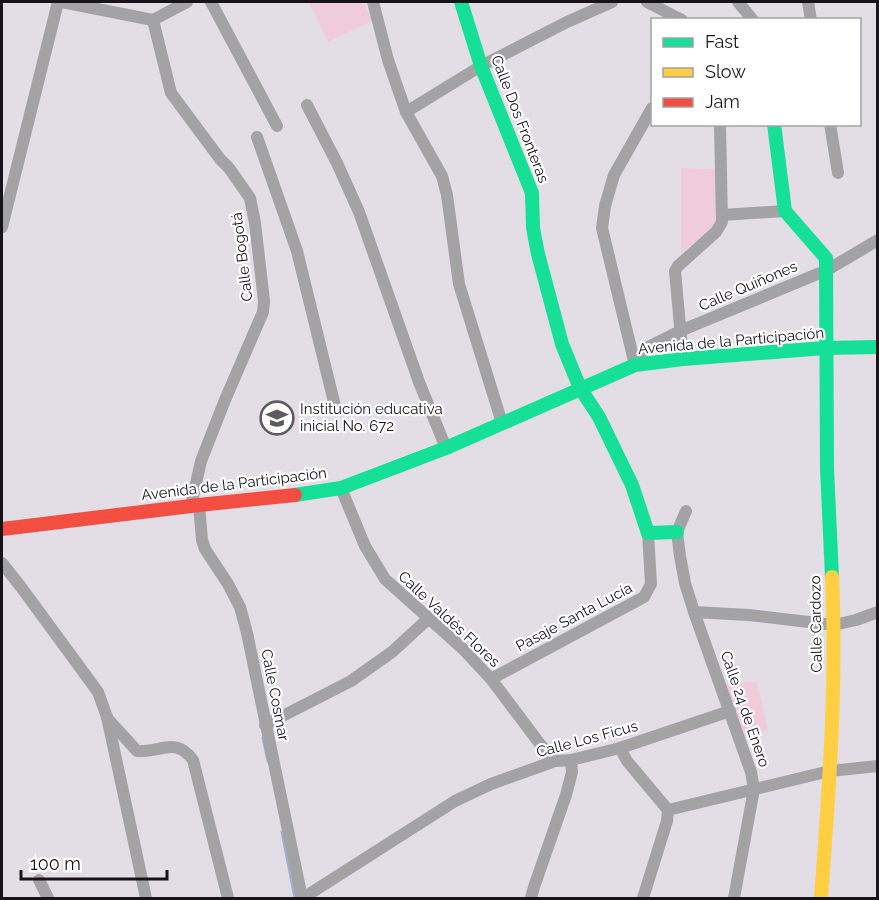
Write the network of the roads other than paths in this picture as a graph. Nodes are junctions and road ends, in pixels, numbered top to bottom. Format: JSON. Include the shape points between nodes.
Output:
{"nodes":[{"id":1,"x":60,"y":2,"type":"edge"},
{"id":2,"x":188,"y":2,"type":"edge"},
{"id":3,"x":211,"y":2,"type":"edge"},
{"id":4,"x":373,"y":2,"type":"edge"},
{"id":5,"x":461,"y":2,"type":"edge"},
{"id":6,"x":612,"y":2,"type":"edge"},
{"id":7,"x":647,"y":2,"type":"edge"},
{"id":8,"x":738,"y":2,"type":"edge"},
{"id":9,"x":808,"y":2,"type":"edge"},
{"id":10,"x":678,"y":18,"type":"edge"},
{"id":11,"x":751,"y":18,"type":"edge"},
{"id":12,"x":812,"y":18,"type":"edge"},
{"id":13,"x":153,"y":20,"type":"junction"},
{"id":14,"x":481,"y":66,"type":"junction"},
{"id":15,"x":307,"y":105,"type":"dead end"},
{"id":16,"x":651,"y":110,"type":"edge"},
{"id":17,"x":406,"y":112,"type":"junction"},
{"id":18,"x":277,"y":126,"type":"dead end"},
{"id":19,"x":720,"y":126,"type":"edge"},
{"id":20,"x":774,"y":126,"type":"edge"},
{"id":21,"x":830,"y":126,"type":"edge"},
{"id":22,"x":257,"y":137,"type":"dead end"},
{"id":23,"x":838,"y":173,"type":"dead end"},
{"id":24,"x":785,"y":211,"type":"junction"},
{"id":25,"x":722,"y":215,"type":"junction"},
{"id":26,"x":2,"y":227,"type":"edge"},
{"id":27,"x":878,"y":240,"type":"edge"},
{"id":28,"x":826,"y":270,"type":"junction"},
{"id":29,"x":680,"y":331,"type":"junction"},
{"id":30,"x":878,"y":347,"type":"edge"},
{"id":31,"x":825,"y":348,"type":"junction"},
{"id":32,"x":683,"y":359,"type":"junction"},
{"id":33,"x":635,"y":365,"type":"junction"},
{"id":34,"x":580,"y":388,"type":"junction"},
{"id":35,"x":335,"y":406,"type":"dead end"},
{"id":36,"x":502,"y":423,"type":"junction"},
{"id":37,"x":446,"y":448,"type":"junction"},
{"id":38,"x":340,"y":488,"type":"junction"},
{"id":39,"x":195,"y":506,"type":"junction"},
{"id":40,"x":686,"y":511,"type":"dead end"},
{"id":41,"x":2,"y":529,"type":"edge"},
{"id":42,"x":677,"y":532,"type":"junction"},
{"id":43,"x":648,"y":533,"type":"junction"},
{"id":44,"x":2,"y":563,"type":"edge"},
{"id":45,"x":694,"y":612,"type":"junction"},
{"id":46,"x":878,"y":612,"type":"edge"},
{"id":47,"x":429,"y":618,"type":"junction"},
{"id":48,"x":834,"y":625,"type":"junction"},
{"id":49,"x":491,"y":679,"type":"junction"},
{"id":50,"x":730,"y":711,"type":"junction"},
{"id":51,"x":107,"y":717,"type":"junction"},
{"id":52,"x":266,"y":725,"type":"junction"},
{"id":53,"x":620,"y":747,"type":"junction"},
{"id":54,"x":570,"y":760,"type":"junction"},
{"id":55,"x":555,"y":761,"type":"junction"},
{"id":56,"x":878,"y":766,"type":"edge"},
{"id":57,"x":830,"y":771,"type":"junction"},
{"id":58,"x":754,"y":789,"type":"junction"},
{"id":59,"x":668,"y":810,"type":"junction"},
{"id":60,"x":39,"y":880,"type":"dead end"},
{"id":61,"x":48,"y":898,"type":"edge"},
{"id":62,"x":146,"y":898,"type":"edge"},
{"id":63,"x":228,"y":898,"type":"edge"},
{"id":64,"x":302,"y":898,"type":"edge"},
{"id":65,"x":531,"y":898,"type":"edge"},
{"id":66,"x":643,"y":898,"type":"edge"},
{"id":67,"x":734,"y":898,"type":"edge"},
{"id":68,"x":820,"y":898,"type":"edge"}],
"edges":[{"from":1,"to":13,"type":"street"},
{"from":1,"to":26,"type":"street"},
{"from":2,"to":13,"type":"street"},
{"from":3,"to":18,"type":"street"},
{"from":4,"to":17,"type":"street"},
{"from":5,"to":14,"type":"street","name":"Calle Dos Fronteras"},
{"from":6,"to":14,"type":"street"},
{"from":7,"to":10,"type":"street"},
{"from":8,"to":11,"type":"street"},
{"from":9,"to":12,"type":"street"},
{"from":13,"to":39,"type":"street","name":"Calle Bogotá","via":[[171,93],[250,198],[264,301],[263,312],[201,461]]},
{"from":14,"to":17,"type":"street"},
{"from":14,"to":34,"type":"street","name":"Calle Dos Fronteras","via":[[531,194],[538,254],[562,344]]},
{"from":15,"to":37,"type":"street","via":[[359,212],[418,382]]},
{"from":16,"to":33,"type":"street","via":[[614,175],[602,228]]},
{"from":17,"to":36,"type":"street","via":[[442,176],[459,284]]},
{"from":19,"to":25,"type":"street"},
{"from":20,"to":24,"type":"street"},
{"from":21,"to":23,"type":"street"},
{"from":22,"to":35,"type":"street","via":[[297,251]]},
{"from":24,"to":25,"type":"street"},
{"from":24,"to":28,"type":"street","via":[[826,258]]},
{"from":25,"to":29,"type":"street","via":[[716,232],[675,271]]},
{"from":27,"to":28,"type":"street","name":"Calle Quiñones"},
{"from":28,"to":29,"type":"street","name":"Calle Quiñones"},
{"from":28,"to":31,"type":"street","name":"Calle Cardozo"},
{"from":29,"to":32,"type":"street"},
{"from":29,"to":33,"type":"street","name":"Calle Quiñones","via":[[646,348]]},
{"from":30,"to":31,"type":"street","name":"Avenida de la Participación"},
{"from":31,"to":32,"type":"street","name":"Avenida de la Participación"},
{"from":31,"to":48,"type":"street","name":"Calle Cardozo"},
{"from":32,"to":33,"type":"street","name":"Avenida de la Participación"},
{"from":33,"to":34,"type":"street","name":"Avenida de la Participación"},
{"from":34,"to":36,"type":"street","name":"Avenida de la Participación"},
{"from":34,"to":43,"type":"street","via":[[627,475]]},
{"from":36,"to":37,"type":"street","name":"Avenida de la Participación"},
{"from":37,"to":38,"type":"street","name":"Avenida de la Participación"},
{"from":38,"to":39,"type":"street","name":"Avenida de la Participación"},
{"from":38,"to":47,"type":"street","name":"Calle Valdés Flores","via":[[365,546],[385,579]]},
{"from":39,"to":41,"type":"street","name":"Avenida de la Participación"},
{"from":39,"to":52,"type":"street","name":"Calle Cosmar","via":[[205,549],[240,607]]},
{"from":40,"to":42,"type":"street"},
{"from":42,"to":43,"type":"street"},
{"from":42,"to":45,"type":"street","name":"Calle 24 de Enero"},
{"from":43,"to":49,"type":"street","name":"Pasaje Santa Lucía","via":[[651,584],[644,597]]},
{"from":44,"to":51,"type":"street","via":[[98,692]]},
{"from":45,"to":48,"type":"street"},
{"from":45,"to":50,"type":"street","name":"Calle 24 de Enero"},
{"from":46,"to":48,"type":"street"},
{"from":47,"to":49,"type":"street","name":"Calle Valdés Flores"},
{"from":47,"to":52,"type":"street","via":[[392,652],[351,681]]},
{"from":48,"to":57,"type":"street","name":"Calle Cardozo"},
{"from":49,"to":55,"type":"street","name":"Calle Valdés Flores"},
{"from":50,"to":53,"type":"street","name":"Calle Los Ficus"},
{"from":50,"to":58,"type":"street","name":"Calle 24 de Enero"},
{"from":51,"to":62,"type":"street"},
{"from":51,"to":63,"type":"street","via":[[138,751],[181,748],[193,760]]},
{"from":52,"to":64,"type":"street","name":"Calle Cosmar"},
{"from":53,"to":54,"type":"street","name":"Calle Los Ficus"},
{"from":53,"to":59,"type":"street"},
{"from":54,"to":55,"type":"street","name":"Calle Los Ficus"},
{"from":54,"to":65,"type":"street","via":[[572,771],[566,795]]},
{"from":55,"to":64,"type":"street","name":"Calle Los Ficus","via":[[455,801]]},
{"from":56,"to":57,"type":"street"},
{"from":57,"to":58,"type":"street"},
{"from":57,"to":68,"type":"street","name":"Calle Cardozo"},
{"from":58,"to":59,"type":"street"},
{"from":58,"to":67,"type":"street","name":"Calle 24 de Enero"},
{"from":59,"to":66,"type":"street"},
{"from":60,"to":61,"type":"street"}]}
